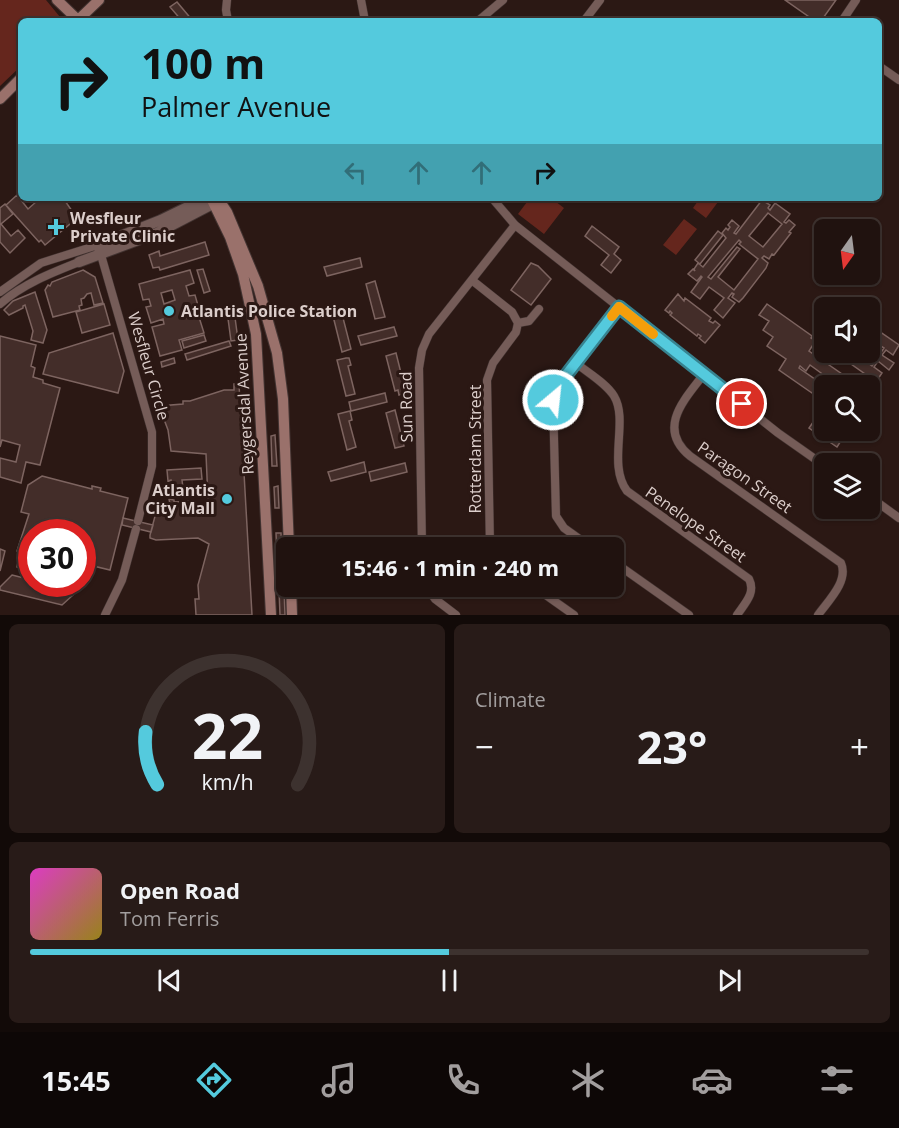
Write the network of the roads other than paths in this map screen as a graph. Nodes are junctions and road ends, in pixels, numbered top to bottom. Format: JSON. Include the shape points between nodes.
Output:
{"nodes":[{"id":1,"x":57,"y":0,"type":"edge"},
{"id":2,"x":99,"y":0,"type":"edge"},
{"id":3,"x":227,"y":0,"type":"edge"},
{"id":4,"x":361,"y":0,"type":"edge"},
{"id":5,"x":503,"y":0,"type":"edge"},
{"id":6,"x":600,"y":0,"type":"edge"},
{"id":7,"x":856,"y":0,"type":"edge"},
{"id":8,"x":75,"y":18,"type":"edge"},
{"id":9,"x":81,"y":18,"type":"edge"},
{"id":10,"x":227,"y":18,"type":"edge"},
{"id":11,"x":364,"y":18,"type":"edge"},
{"id":12,"x":482,"y":18,"type":"edge"},
{"id":13,"x":586,"y":18,"type":"edge"},
{"id":14,"x":844,"y":18,"type":"edge"},
{"id":15,"x":882,"y":68,"type":"edge"},
{"id":16,"x":899,"y":80,"type":"edge"},
{"id":17,"x":18,"y":81,"type":"edge"},
{"id":18,"x":0,"y":99,"type":"edge"},
{"id":19,"x":213,"y":201,"type":"edge"},
{"id":20,"x":217,"y":201,"type":"edge"},
{"id":21,"x":218,"y":201,"type":"edge"},
{"id":22,"x":495,"y":201,"type":"edge"},
{"id":23,"x":515,"y":225,"type":"junction"},
{"id":24,"x":99,"y":250,"type":"junction"},
{"id":25,"x":79,"y":262,"type":"joint"},
{"id":26,"x":473,"y":281,"type":"junction"},
{"id":27,"x":0,"y":292,"type":"edge"},
{"id":28,"x":0,"y":304,"type":"edge"},
{"id":29,"x":619,"y":307,"type":"junction"},
{"id":30,"x":539,"y":309,"type":"dead end"},
{"id":31,"x":518,"y":322,"type":"junction"},
{"id":32,"x":576,"y":363,"type":"junction"},
{"id":33,"x":704,"y":375,"type":"junction"},
{"id":34,"x":814,"y":458,"type":"edge"},
{"id":35,"x":880,"y":504,"type":"edge"},
{"id":36,"x":899,"y":518,"type":"edge"},
{"id":37,"x":289,"y":537,"type":"edge"},
{"id":38,"x":422,"y":537,"type":"edge"},
{"id":39,"x":490,"y":537,"type":"edge"},
{"id":40,"x":578,"y":537,"type":"edge"},
{"id":41,"x":624,"y":569,"type":"edge"},
{"id":42,"x":291,"y":597,"type":"edge"},
{"id":43,"x":434,"y":597,"type":"edge"},
{"id":44,"x":549,"y":597,"type":"edge"},
{"id":45,"x":105,"y":615,"type":"edge"},
{"id":46,"x":271,"y":615,"type":"edge"},
{"id":47,"x":292,"y":615,"type":"edge"},
{"id":48,"x":456,"y":615,"type":"edge"},
{"id":49,"x":574,"y":615,"type":"edge"},
{"id":50,"x":689,"y":615,"type":"edge"},
{"id":51,"x":737,"y":615,"type":"edge"},
{"id":52,"x":818,"y":615,"type":"edge"}],
"edges":[{"from":1,"to":8,"type":"main road"},
{"from":2,"to":9,"type":"main road"},
{"from":3,"to":10,"type":"street"},
{"from":4,"to":11,"type":"street"},
{"from":5,"to":12,"type":"street"},
{"from":6,"to":13,"type":"street"},
{"from":7,"to":14,"type":"street"},
{"from":15,"to":16,"type":"street"},
{"from":17,"to":18,"type":"main road"},
{"from":19,"to":24,"type":"street","via":[[157,233]]},
{"from":20,"to":46,"type":"main road","name":"Reygersdal Avenue","via":[[243,274],[256,334]]},
{"from":21,"to":37,"type":"main road","name":"Reygersdal Avenue","via":[[227,212],[258,286],[277,353],[283,399]]},
{"from":22,"to":23,"type":"street"},
{"from":23,"to":26,"type":"street","name":"Sun Road"},
{"from":23,"to":29,"type":"street"},
{"from":24,"to":25,"type":"street"},
{"from":24,"to":27,"type":"street","via":[[41,263]]},
{"from":24,"to":45,"type":"street","name":"Wesfleur Circle","via":[[152,432],[152,466],[137,525],[122,580]]},
{"from":25,"to":28,"type":"street","via":[[37,279]]},
{"from":26,"to":31,"type":"street","via":[[512,312]]},
{"from":26,"to":38,"type":"street","name":"Sun Road","via":[[429,334],[420,356]]},
{"from":29,"to":32,"type":"street"},
{"from":29,"to":33,"type":"street"},
{"from":30,"to":31,"type":"street","via":[[530,321]]},
{"from":31,"to":39,"type":"street","name":"Rotterdam Street","via":[[487,380]]},
{"from":32,"to":40,"type":"street","via":[[560,383],[553,400],[554,507],[561,524]]},
{"from":32,"to":51,"type":"street","name":"Penelope Street","via":[[610,390],[617,402],[619,474],[627,491],[749,579],[751,594]]},
{"from":33,"to":34,"type":"street"},
{"from":33,"to":52,"type":"street","name":"Paragon Street","via":[[678,410],[674,427],[679,443],[690,456],[838,560],[843,567],[842,580]]},
{"from":35,"to":36,"type":"street"},
{"from":41,"to":50,"type":"street"},
{"from":42,"to":47,"type":"main road"},
{"from":43,"to":48,"type":"street"},
{"from":44,"to":49,"type":"street"}]}
